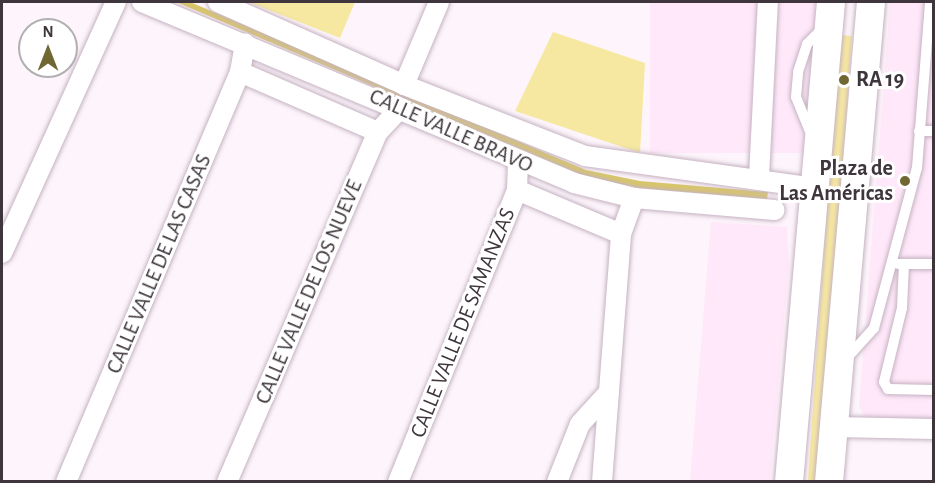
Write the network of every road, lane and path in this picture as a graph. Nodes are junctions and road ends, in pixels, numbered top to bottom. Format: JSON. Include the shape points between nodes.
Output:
{"nodes":[{"id":1,"x":116,"y":2,"type":"edge"},
{"id":2,"x":142,"y":2,"type":"edge"},
{"id":3,"x":218,"y":2,"type":"edge"},
{"id":4,"x":439,"y":2,"type":"edge"},
{"id":5,"x":768,"y":2,"type":"edge"},
{"id":6,"x":930,"y":2,"type":"edge"},
{"id":7,"x":870,"y":10,"type":"edge"},
{"id":8,"x":830,"y":13,"type":"edge"},
{"id":9,"x":245,"y":43,"type":"junction"},
{"id":10,"x":240,"y":72,"type":"junction"},
{"id":11,"x":404,"y":85,"type":"junction"},
{"id":12,"x":400,"y":108,"type":"junction"},
{"id":13,"x":919,"y":131,"type":"junction"},
{"id":14,"x":933,"y":131,"type":"edge"},
{"id":15,"x":378,"y":132,"type":"junction"},
{"id":16,"x":518,"y":162,"type":"junction"},
{"id":17,"x":759,"y":177,"type":"junction"},
{"id":18,"x":815,"y":188,"type":"junction"},
{"id":19,"x":517,"y":190,"type":"junction"},
{"id":20,"x":634,"y":198,"type":"junction"},
{"id":21,"x":774,"y":210,"type":"dead end"},
{"id":22,"x":621,"y":234,"type":"junction"},
{"id":23,"x":2,"y":253,"type":"edge"},
{"id":24,"x":892,"y":264,"type":"junction"},
{"id":25,"x":904,"y":264,"type":"junction"},
{"id":26,"x":933,"y":264,"type":"edge"},
{"id":27,"x":839,"y":367,"type":"junction"},
{"id":28,"x":933,"y":390,"type":"edge"},
{"id":29,"x":609,"y":392,"type":"junction"},
{"id":30,"x":834,"y":427,"type":"junction"},
{"id":31,"x":933,"y":429,"type":"edge"},
{"id":32,"x":69,"y":480,"type":"edge"},
{"id":33,"x":227,"y":482,"type":"edge"},
{"id":34,"x":398,"y":482,"type":"edge"},
{"id":35,"x":557,"y":482,"type":"edge"},
{"id":36,"x":602,"y":482,"type":"edge"},
{"id":37,"x":789,"y":482,"type":"edge"},
{"id":38,"x":829,"y":482,"type":"edge"}],
"edges":[{"from":1,"to":23,"type":"street"},
{"from":2,"to":9,"type":"street","name":"CALLE VALLE BRAVO"},
{"from":3,"to":11,"type":"street","name":"CALLE VALLE BRAVO"},
{"from":4,"to":11,"type":"street"},
{"from":5,"to":17,"type":"street"},
{"from":6,"to":13,"type":"lane"},
{"from":7,"to":8,"type":"main road"},
{"from":7,"to":27,"type":"main road"},
{"from":8,"to":18,"type":"main road"},
{"from":9,"to":10,"type":"street","name":"CALLE VALLE DE LAS CASAS"},
{"from":9,"to":12,"type":"street","name":"CALLE VALLE BRAVO"},
{"from":10,"to":15,"type":"street"},
{"from":10,"to":32,"type":"street","name":"CALLE VALLE DE LAS CASAS"},
{"from":11,"to":17,"type":"street","name":"CALLE VALLE BRAVO","via":[[585,156],[639,168]]},
{"from":12,"to":15,"type":"street","name":"CALLE VALLE DE LOS NUEVE"},
{"from":12,"to":16,"type":"street","name":"CALLE VALLE BRAVO"},
{"from":13,"to":14,"type":"lane"},
{"from":13,"to":24,"type":"lane","via":[[916,168]]},
{"from":15,"to":33,"type":"street","name":"CALLE VALLE DE LOS NUEVE"},
{"from":16,"to":19,"type":"street","name":"CALLE VALLE DE SAMANZAS"},
{"from":16,"to":20,"type":"street","name":"CALLE VALLE BRAVO"},
{"from":17,"to":18,"type":"street","name":"CALLE VALLE BRAVO"},
{"from":18,"to":37,"type":"main road"},
{"from":19,"to":22,"type":"street"},
{"from":19,"to":34,"type":"street","name":"CALLE VALLE DE SAMANZAS"},
{"from":20,"to":21,"type":"street","name":"CALLE VALLE BRAVO"},
{"from":20,"to":22,"type":"street"},
{"from":22,"to":29,"type":"street"},
{"from":24,"to":25,"type":"lane"},
{"from":24,"to":27,"type":"lane","via":[[874,328]]},
{"from":25,"to":26,"type":"lane"},
{"from":25,"to":28,"type":"lane","via":[[902,308],[884,382],[888,389]]},
{"from":27,"to":30,"type":"main road"},
{"from":29,"to":35,"type":"street","via":[[580,424]]},
{"from":29,"to":36,"type":"street"},
{"from":30,"to":31,"type":"street"},
{"from":30,"to":38,"type":"main road"}]}
